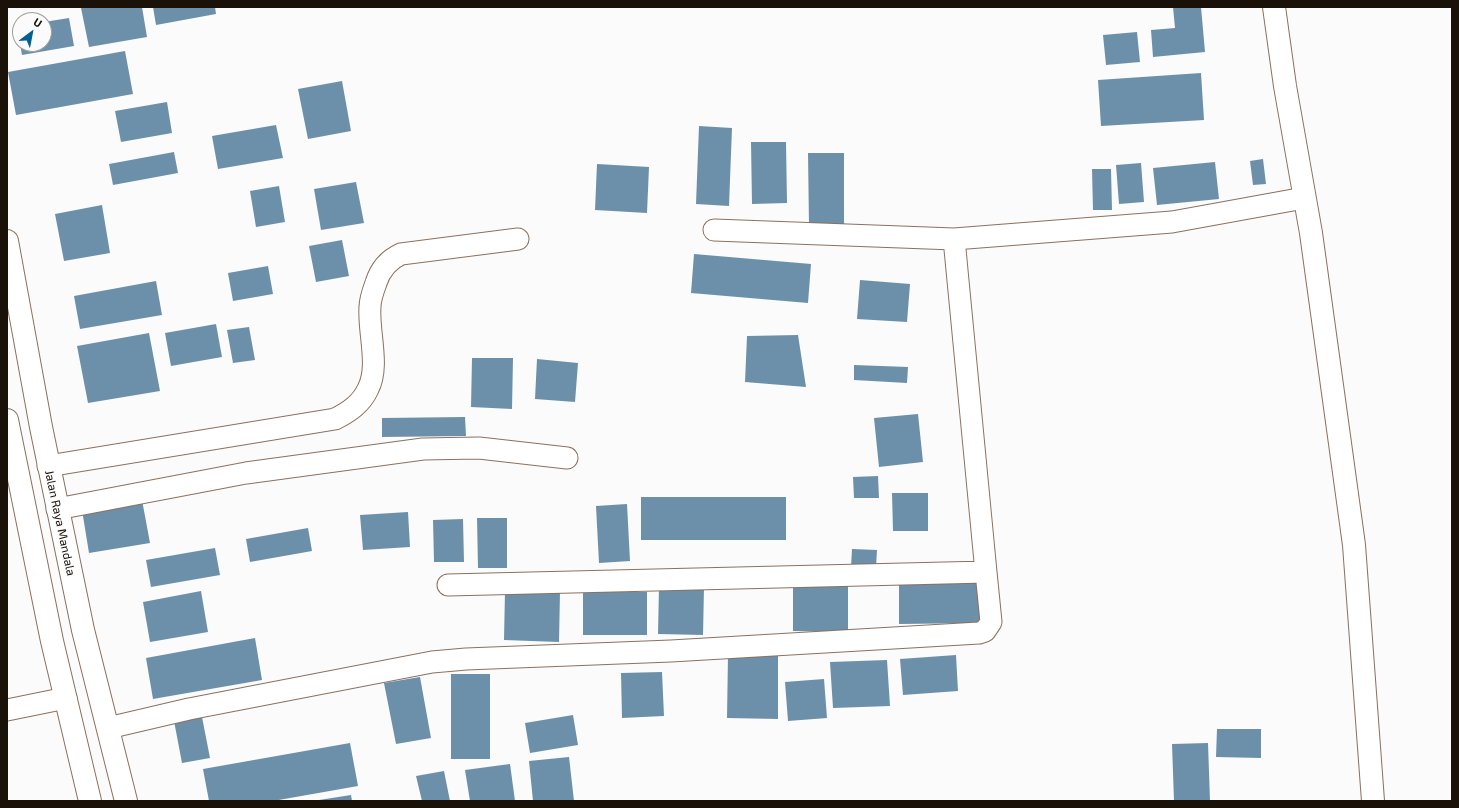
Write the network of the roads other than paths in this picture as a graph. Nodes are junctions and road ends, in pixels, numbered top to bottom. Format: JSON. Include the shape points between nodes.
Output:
{"nodes":[{"id":1,"x":1274,"y":7,"type":"edge"},
{"id":2,"x":1304,"y":198,"type":"junction"},
{"id":3,"x":714,"y":230,"type":"dead end"},
{"id":4,"x":518,"y":239,"type":"dead end"},
{"id":5,"x":954,"y":239,"type":"junction"},
{"id":6,"x":7,"y":241,"type":"edge"},
{"id":7,"x":7,"y":420,"type":"edge"},
{"id":8,"x":10,"y":451,"type":"edge"},
{"id":9,"x":567,"y":458,"type":"dead end"},
{"id":10,"x":48,"y":466,"type":"junction"},
{"id":11,"x":57,"y":509,"type":"junction"},
{"id":12,"x":986,"y":572,"type":"junction"},
{"id":13,"x":448,"y":585,"type":"dead end"},
{"id":14,"x":66,"y":698,"type":"junction"},
{"id":15,"x":7,"y":710,"type":"edge"},
{"id":16,"x":108,"y":728,"type":"junction"},
{"id":17,"x":90,"y":801,"type":"edge"},
{"id":18,"x":126,"y":801,"type":"edge"},
{"id":19,"x":1373,"y":801,"type":"edge"}],
"edges":[{"from":1,"to":2,"type":"main road"},
{"from":2,"to":5,"type":"street","via":[[1172,222]]},
{"from":2,"to":19,"type":"main road","via":[[1354,545]]},
{"from":3,"to":5,"type":"street"},
{"from":4,"to":10,"type":"street","via":[[401,254],[393,258],[379,274],[372,294],[370,307],[374,372],[369,388],[361,401],[349,412],[335,419]]},
{"from":5,"to":12,"type":"street"},
{"from":6,"to":10,"type":"main road","name":"Jalan Raya Mandala"},
{"from":7,"to":8,"type":"main road"},
{"from":8,"to":14,"type":"main road"},
{"from":9,"to":11,"type":"street","via":[[479,448],[416,450],[246,473]]},
{"from":10,"to":11,"type":"main road","name":"Jalan Raya Mandala"},
{"from":11,"to":16,"type":"main road","name":"Jalan Raya Mandala","via":[[82,630]]},
{"from":12,"to":13,"type":"street"},
{"from":12,"to":16,"type":"street","via":[[991,622],[985,631],[980,633],[432,662],[189,709]]},
{"from":14,"to":15,"type":"street"},
{"from":14,"to":17,"type":"main road"},
{"from":16,"to":18,"type":"main road","name":"Jalan Raya Mandala"}]}
